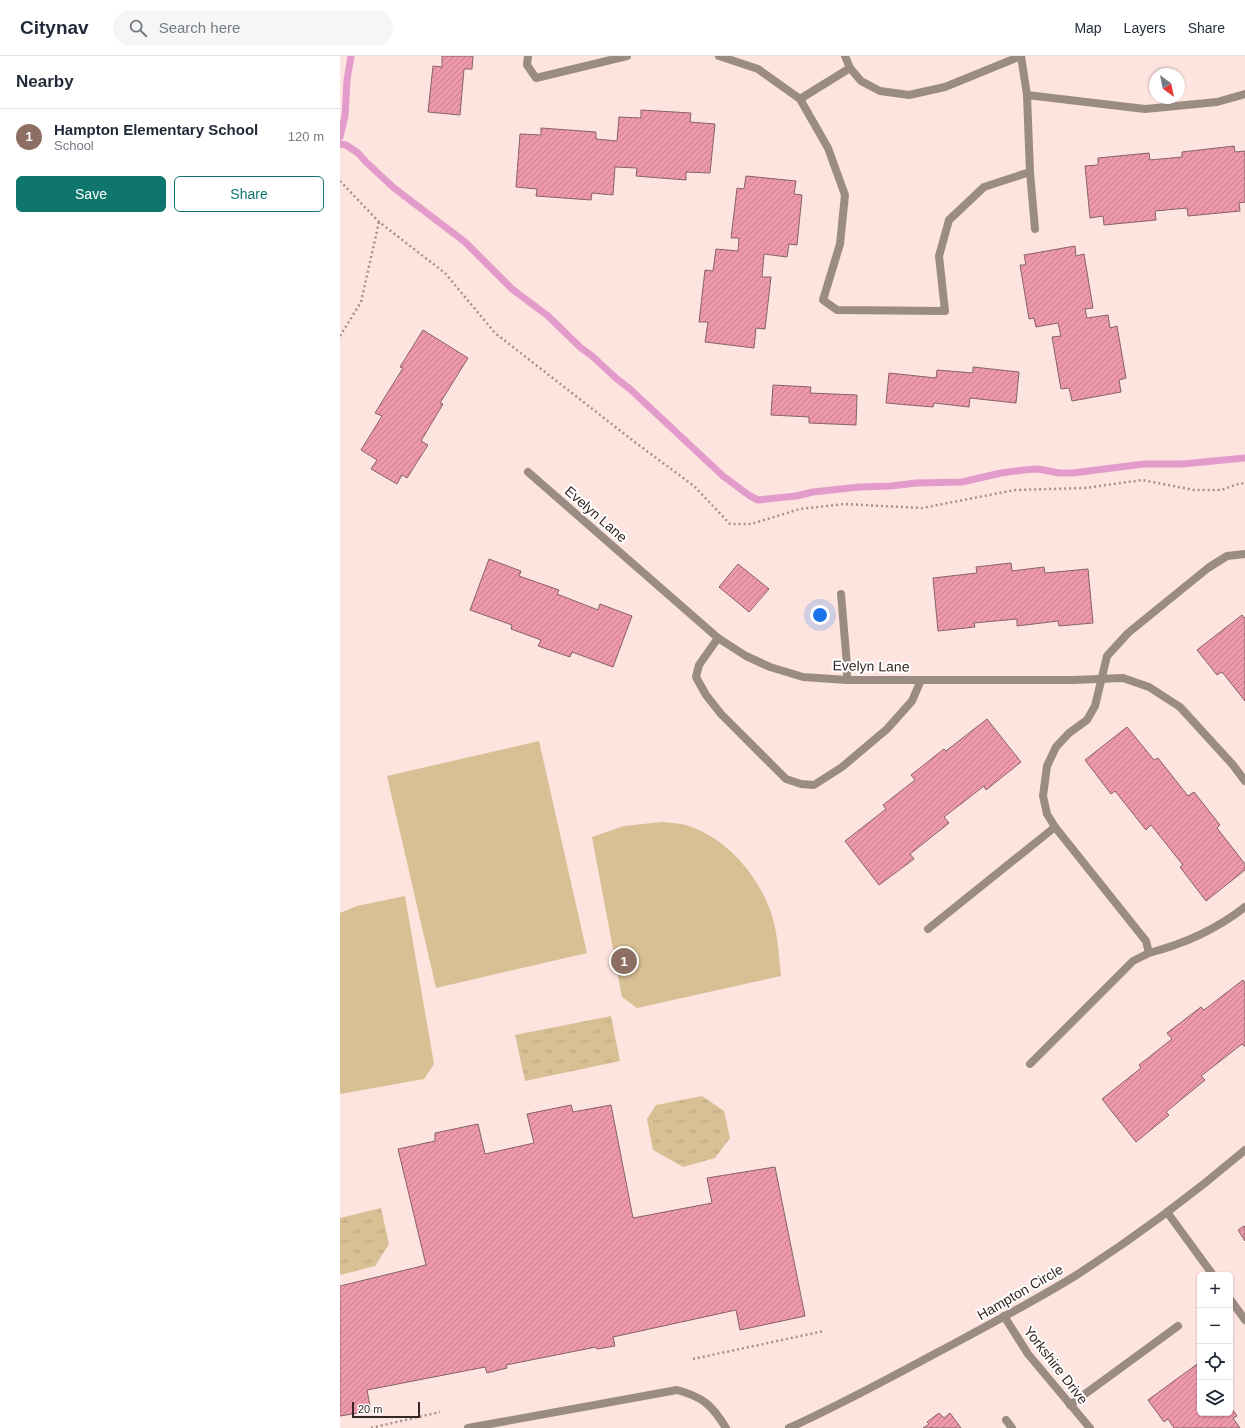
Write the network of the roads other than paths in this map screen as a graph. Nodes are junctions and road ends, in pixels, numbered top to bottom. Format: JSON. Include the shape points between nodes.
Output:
{"nodes":[{"id":1,"x":528,"y":56,"type":"edge"},
{"id":2,"x":627,"y":56,"type":"edge"},
{"id":3,"x":719,"y":56,"type":"edge"},
{"id":4,"x":845,"y":56,"type":"edge"},
{"id":5,"x":1021,"y":56,"type":"edge"},
{"id":6,"x":850,"y":68,"type":"junction"},
{"id":7,"x":1245,"y":94,"type":"edge"},
{"id":8,"x":1027,"y":95,"type":"junction"},
{"id":9,"x":800,"y":99,"type":"junction"},
{"id":10,"x":1030,"y":172,"type":"junction"},
{"id":11,"x":1035,"y":229,"type":"dead end"},
{"id":12,"x":528,"y":472,"type":"dead end"},
{"id":13,"x":1245,"y":554,"type":"edge"},
{"id":14,"x":841,"y":594,"type":"dead end"},
{"id":15,"x":718,"y":638,"type":"junction"},
{"id":16,"x":1102,"y":679,"type":"junction"},
{"id":17,"x":847,"y":680,"type":"junction"},
{"id":18,"x":921,"y":680,"type":"junction"},
{"id":19,"x":1245,"y":781,"type":"edge"},
{"id":20,"x":1055,"y":828,"type":"junction"},
{"id":21,"x":1245,"y":907,"type":"edge"},
{"id":22,"x":928,"y":929,"type":"dead end"},
{"id":23,"x":1149,"y":953,"type":"junction"},
{"id":24,"x":1030,"y":1064,"type":"dead end"},
{"id":25,"x":1245,"y":1150,"type":"edge"},
{"id":26,"x":1167,"y":1212,"type":"junction"},
{"id":27,"x":1211,"y":1272,"type":"edge"},
{"id":28,"x":1233,"y":1303,"type":"edge"},
{"id":29,"x":1004,"y":1316,"type":"junction"},
{"id":30,"x":1245,"y":1320,"type":"edge"},
{"id":31,"x":1178,"y":1326,"type":"dead end"},
{"id":32,"x":1070,"y":1405,"type":"junction"},
{"id":33,"x":1006,"y":1420,"type":"dead end"},
{"id":34,"x":468,"y":1428,"type":"edge"},
{"id":35,"x":726,"y":1428,"type":"edge"},
{"id":36,"x":789,"y":1428,"type":"edge"},
{"id":37,"x":1012,"y":1428,"type":"edge"},
{"id":38,"x":1090,"y":1428,"type":"edge"}],
"edges":[{"from":1,"to":2,"type":"street","via":[[527,66],[536,78]]},
{"from":3,"to":9,"type":"street","via":[[758,69]]},
{"from":4,"to":6,"type":"street"},
{"from":5,"to":6,"type":"street","via":[[945,87],[909,95],[880,91],[861,81]]},
{"from":5,"to":8,"type":"street"},
{"from":6,"to":9,"type":"street"},
{"from":7,"to":8,"type":"street","via":[[1217,102],[1145,109]]},
{"from":8,"to":10,"type":"street"},
{"from":9,"to":10,"type":"street","via":[[828,148],[845,195],[840,244],[822,300],[837,310],[945,311],[939,256],[949,220],[984,187]]},
{"from":10,"to":11,"type":"street"},
{"from":12,"to":15,"type":"street","name":"Evelyn Lane"},
{"from":13,"to":16,"type":"street","via":[[1227,556],[1208,568],[1128,633],[1107,656]]},
{"from":14,"to":17,"type":"street"},
{"from":15,"to":17,"type":"street","name":"Evelyn Lane","via":[[746,656],[770,667],[803,677]]},
{"from":15,"to":18,"type":"street","via":[[699,665],[696,677],[706,695],[769,764],[786,779],[801,784],[814,785],[842,767],[887,729],[912,701]]},
{"from":16,"to":18,"type":"street","name":"Evelyn Lane"},
{"from":16,"to":19,"type":"street","name":"Evelyn Lane","via":[[1123,678],[1149,687],[1180,707]]},
{"from":16,"to":20,"type":"street","via":[[1095,706],[1087,720],[1069,733],[1056,747],[1047,766],[1043,796],[1047,814]]},
{"from":17,"to":18,"type":"street","name":"Evelyn Lane"},
{"from":20,"to":22,"type":"street"},
{"from":20,"to":23,"type":"street","via":[[1146,941]]},
{"from":21,"to":23,"type":"street","via":[[1232,918],[1202,934],[1169,948]]},
{"from":23,"to":24,"type":"street","via":[[1133,961]]},
{"from":25,"to":26,"type":"street","name":"Hampton Circle","via":[[1213,1178]]},
{"from":26,"to":27,"type":"street"},
{"from":26,"to":29,"type":"street","name":"Hampton Circle","via":[[1123,1245],[1035,1300]]},
{"from":28,"to":30,"type":"street"},
{"from":29,"to":32,"type":"street","name":"Yorkshire Drive","via":[[1028,1354]]},
{"from":29,"to":36,"type":"street","name":"Hampton Circle"},
{"from":31,"to":32,"type":"street"},
{"from":32,"to":38,"type":"street","name":"Yorkshire Drive"},
{"from":33,"to":37,"type":"street"},
{"from":34,"to":35,"type":"street","via":[[677,1390],[694,1395],[710,1406]]}]}
